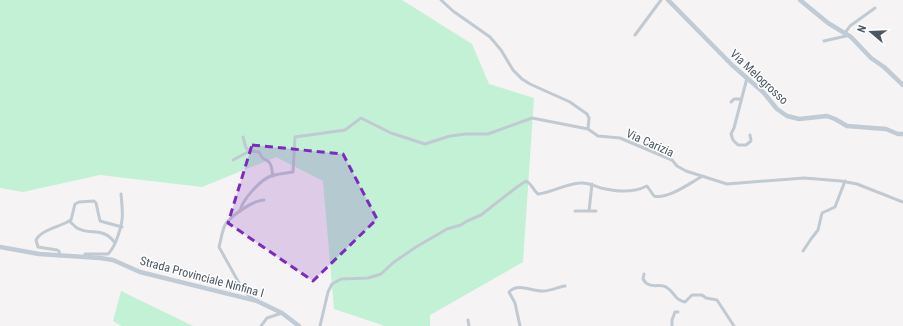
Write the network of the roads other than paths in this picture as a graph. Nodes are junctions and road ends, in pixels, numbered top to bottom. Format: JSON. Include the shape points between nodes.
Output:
{"nodes":[{"id":1,"x":441,"y":0,"type":"edge"},
{"id":2,"x":660,"y":0,"type":"edge"},
{"id":3,"x":668,"y":0,"type":"edge"},
{"id":4,"x":800,"y":0,"type":"edge"},
{"id":5,"x":874,"y":8,"type":"dead end"},
{"id":6,"x":846,"y":34,"type":"junction"},
{"id":7,"x":635,"y":35,"type":"dead end"},
{"id":8,"x":824,"y":40,"type":"dead end"},
{"id":9,"x":747,"y":78,"type":"junction"},
{"id":10,"x":903,"y":85,"type":"edge"},
{"id":11,"x":741,"y":99,"type":"junction"},
{"id":12,"x":731,"y":102,"type":"dead end"},
{"id":13,"x":588,"y":129,"type":"junction"},
{"id":14,"x":903,"y":134,"type":"edge"},
{"id":15,"x":750,"y":135,"type":"dead end"},
{"id":16,"x":243,"y":137,"type":"dead end"},
{"id":17,"x":250,"y":152,"type":"junction"},
{"id":18,"x":233,"y":160,"type":"dead end"},
{"id":19,"x":273,"y":176,"type":"junction"},
{"id":20,"x":701,"y":177,"type":"junction"},
{"id":21,"x":845,"y":182,"type":"junction"},
{"id":22,"x":592,"y":184,"type":"junction"},
{"id":23,"x":121,"y":194,"type":"dead end"},
{"id":24,"x":264,"y":200,"type":"dead end"},
{"id":25,"x":903,"y":202,"type":"edge"},
{"id":26,"x":240,"y":211,"type":"junction"},
{"id":27,"x":575,"y":211,"type":"dead end"},
{"id":28,"x":589,"y":211,"type":"junction"},
{"id":29,"x":596,"y":211,"type":"dead end"},
{"id":30,"x":69,"y":221,"type":"junction"},
{"id":31,"x":122,"y":227,"type":"junction"},
{"id":32,"x":115,"y":243,"type":"junction"},
{"id":33,"x":0,"y":247,"type":"edge"},
{"id":34,"x":804,"y":251,"type":"dead end"},
{"id":35,"x":60,"y":256,"type":"junction"},
{"id":36,"x":84,"y":257,"type":"junction"},
{"id":37,"x":644,"y":274,"type":"dead end"},
{"id":38,"x":565,"y":286,"type":"dead end"},
{"id":39,"x":257,"y":301,"type":"junction"},
{"id":40,"x":678,"y":312,"type":"dead end"},
{"id":41,"x":282,"y":313,"type":"junction"},
{"id":42,"x":468,"y":320,"type":"dead end"},
{"id":43,"x":262,"y":326,"type":"edge"},
{"id":44,"x":299,"y":326,"type":"edge"},
{"id":45,"x":320,"y":326,"type":"edge"},
{"id":46,"x":469,"y":326,"type":"edge"},
{"id":47,"x":520,"y":326,"type":"edge"},
{"id":48,"x":672,"y":326,"type":"edge"},
{"id":49,"x":734,"y":326,"type":"edge"}],
"edges":[{"from":1,"to":13,"type":"street","via":[[490,37],[512,70],[522,79],[570,102],[587,114]]},
{"from":2,"to":7,"type":"street"},
{"from":3,"to":9,"type":"street","name":"Via Melogrosso"},
{"from":4,"to":6,"type":"street","via":[[828,24]]},
{"from":5,"to":6,"type":"street","via":[[850,26]]},
{"from":6,"to":8,"type":"street"},
{"from":6,"to":10,"type":"street"},
{"from":9,"to":11,"type":"street"},
{"from":9,"to":14,"type":"street","name":"Via Melogrosso","via":[[787,116],[799,119],[827,116],[847,126],[886,129]]},
{"from":11,"to":12,"type":"street","via":[[734,99]]},
{"from":11,"to":15,"type":"street","via":[[736,125],[731,134],[732,140],[738,145],[746,145],[751,141]]},
{"from":13,"to":19,"type":"street","name":"Via Carizia","via":[[532,118],[488,134],[450,136],[425,144],[391,133],[361,118],[345,130],[295,137],[293,172]]},
{"from":13,"to":20,"type":"street","name":"Via Carizia","via":[[598,136],[620,138],[672,160],[677,166]]},
{"from":16,"to":17,"type":"street"},
{"from":17,"to":18,"type":"street"},
{"from":17,"to":19,"type":"street","via":[[259,152],[262,159],[272,167]]},
{"from":19,"to":26,"type":"street","via":[[249,195]]},
{"from":20,"to":21,"type":"street","name":"Via Carizia","via":[[726,184],[804,178]]},
{"from":20,"to":22,"type":"street","via":[[675,192],[660,197],[654,196],[647,186],[640,190],[621,191]]},
{"from":21,"to":25,"type":"street","name":"Via Carizia","via":[[857,184]]},
{"from":21,"to":34,"type":"street","via":[[835,207],[822,213],[818,230]]},
{"from":22,"to":28,"type":"street"},
{"from":22,"to":45,"type":"street","via":[[582,182],[538,194],[526,181],[481,215],[416,246],[381,274],[368,278],[341,279],[332,284]]},
{"from":23,"to":31,"type":"street"},
{"from":24,"to":26,"type":"street","via":[[258,200]]},
{"from":26,"to":39,"type":"street","via":[[224,226],[219,247],[244,292]]},
{"from":27,"to":28,"type":"street"},
{"from":28,"to":29,"type":"street"},
{"from":30,"to":31,"type":"street","via":[[75,204],[94,201],[100,221]]},
{"from":30,"to":32,"type":"street","via":[[77,228],[102,232]]},
{"from":30,"to":35,"type":"street","via":[[52,228],[36,240],[38,247],[57,250]]},
{"from":31,"to":32,"type":"street"},
{"from":32,"to":36,"type":"street","via":[[108,254],[85,254]]},
{"from":33,"to":35,"type":"street","name":"Strada Provinciale Ninfina I"},
{"from":35,"to":36,"type":"street","name":"Strada Provinciale Ninfina I"},
{"from":36,"to":39,"type":"street","name":"Strada Provinciale Ninfina I","via":[[113,260],[140,272]]},
{"from":37,"to":49,"type":"street","via":[[643,279],[646,283],[666,287],[680,301],[686,302],[692,295],[698,294],[717,300]]},
{"from":38,"to":47,"type":"street","via":[[543,291],[522,287],[509,292],[515,303]]},
{"from":39,"to":41,"type":"street","name":"Strada Provinciale Ninfina I"},
{"from":40,"to":48,"type":"street","via":[[675,312]]},
{"from":41,"to":43,"type":"street","via":[[267,318]]},
{"from":41,"to":44,"type":"street","name":"Strada Provinciale Ninfina I"},
{"from":42,"to":46,"type":"street"}]}
